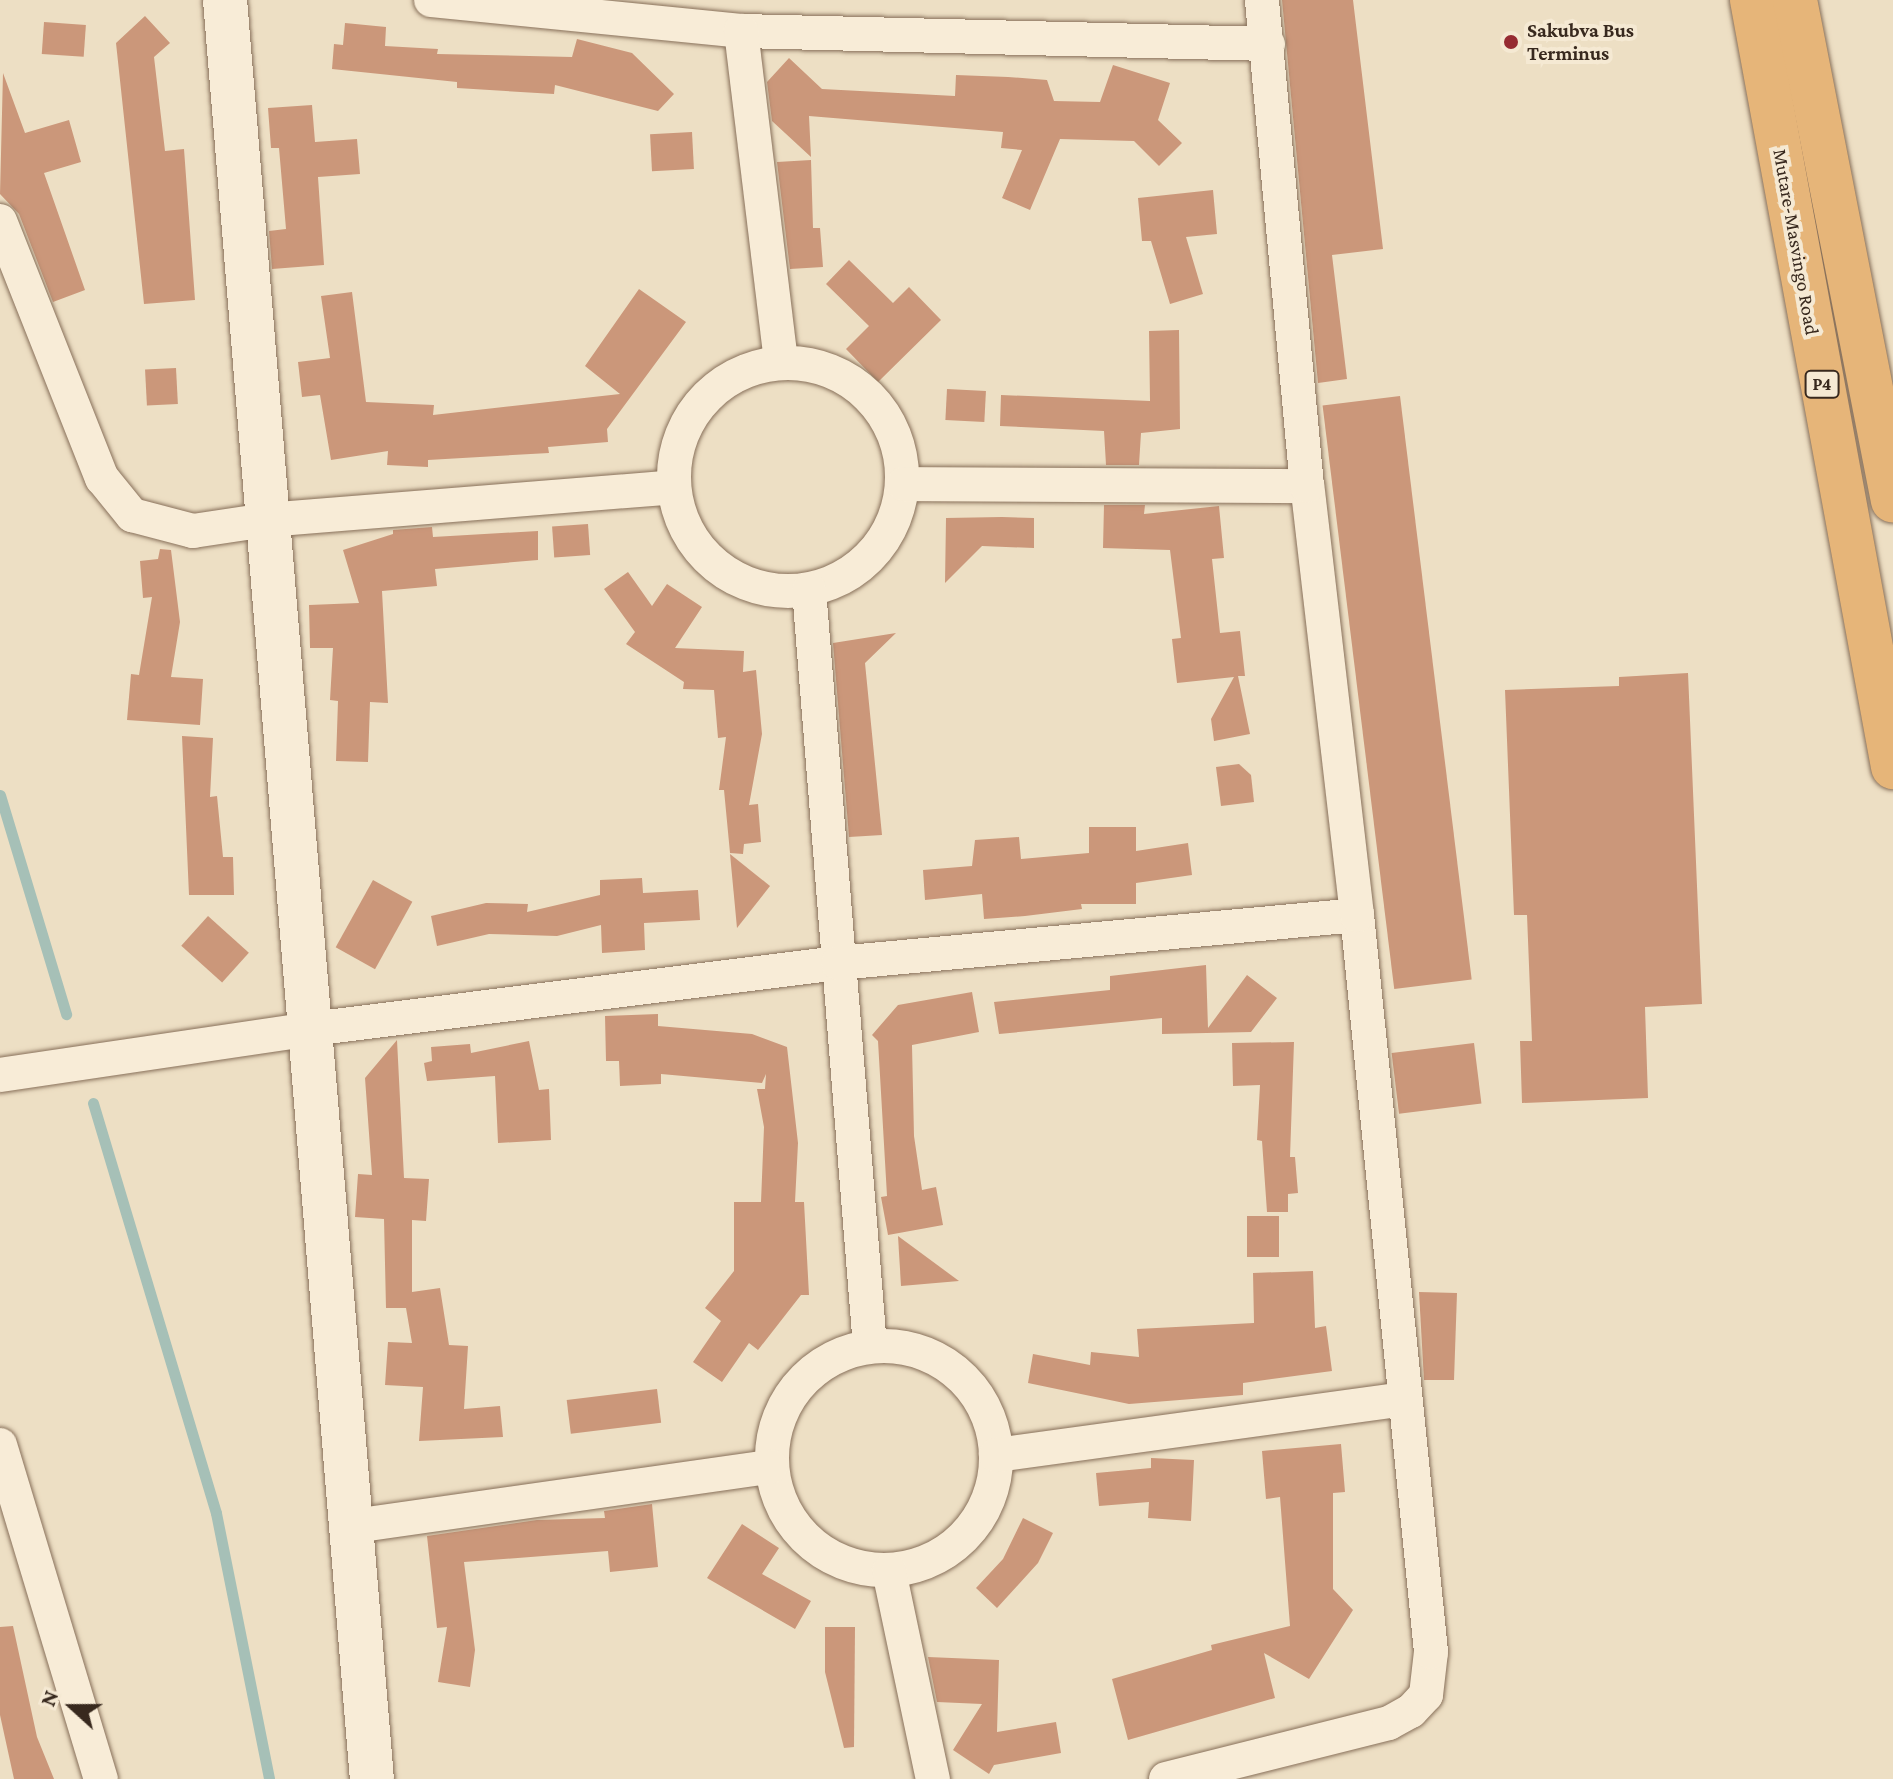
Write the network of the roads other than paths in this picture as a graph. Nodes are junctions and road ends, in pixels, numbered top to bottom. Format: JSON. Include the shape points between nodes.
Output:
{"nodes":[{"id":1,"x":225,"y":0,"type":"edge"},
{"id":2,"x":431,"y":0,"type":"edge"},
{"id":3,"x":1262,"y":0,"type":"edge"},
{"id":4,"x":1752,"y":0,"type":"edge"},
{"id":5,"x":1795,"y":0,"type":"edge"},
{"id":6,"x":741,"y":31,"type":"junction"},
{"id":7,"x":1268,"y":44,"type":"junction"},
{"id":8,"x":0,"y":221,"type":"edge"},
{"id":9,"x":781,"y":362,"type":"junction"},
{"id":10,"x":904,"y":484,"type":"junction"},
{"id":11,"x":1307,"y":486,"type":"junction"},
{"id":12,"x":674,"y":487,"type":"junction"},
{"id":13,"x":1893,"y":501,"type":"edge"},
{"id":14,"x":266,"y":520,"type":"junction"},
{"id":15,"x":809,"y":590,"type":"junction"},
{"id":16,"x":1893,"y":767,"type":"edge"},
{"id":17,"x":1357,"y":915,"type":"junction"},
{"id":18,"x":838,"y":963,"type":"junction"},
{"id":19,"x":311,"y":1029,"type":"junction"},
{"id":20,"x":0,"y":1075,"type":"edge"},
{"id":21,"x":870,"y":1346,"type":"junction"},
{"id":22,"x":1403,"y":1399,"type":"junction"},
{"id":23,"x":0,"y":1445,"type":"edge"},
{"id":24,"x":996,"y":1455,"type":"junction"},
{"id":25,"x":771,"y":1467,"type":"junction"},
{"id":26,"x":354,"y":1526,"type":"junction"},
{"id":27,"x":16,"y":1551,"type":"edge"},
{"id":28,"x":889,"y":1571,"type":"junction"},
{"id":29,"x":101,"y":1779,"type":"edge"},
{"id":30,"x":372,"y":1779,"type":"edge"},
{"id":31,"x":933,"y":1779,"type":"edge"},
{"id":32,"x":1166,"y":1779,"type":"edge"}],
"edges":[{"from":1,"to":14,"type":"street"},
{"from":2,"to":6,"type":"street"},
{"from":3,"to":7,"type":"street"},
{"from":4,"to":16,"type":"highway","name":"Mutare-Masvingo Road","number":"P4"},
{"from":5,"to":13,"type":"highway","number":"P4"},
{"from":6,"to":7,"type":"street"},
{"from":6,"to":9,"type":"street"},
{"from":7,"to":11,"type":"street"},
{"from":8,"to":14,"type":"street","via":[[102,478],[132,515],[193,531]]},
{"from":9,"to":10,"type":"street","via":[[817,365],[851,381],[878,405],[895,436]]},
{"from":9,"to":12,"type":"street","via":[[745,370],[691,417],[677,451]]},
{"from":10,"to":11,"type":"street"},
{"from":10,"to":15,"type":"street","via":[[886,535],[866,560],[840,579]]},
{"from":11,"to":17,"type":"street"},
{"from":12,"to":14,"type":"street"},
{"from":12,"to":15,"type":"street","via":[[684,524],[704,556],[735,579],[771,591]]},
{"from":14,"to":19,"type":"street"},
{"from":15,"to":18,"type":"street"},
{"from":17,"to":18,"type":"street"},
{"from":17,"to":22,"type":"street"},
{"from":18,"to":19,"type":"street"},
{"from":18,"to":21,"type":"street"},
{"from":19,"to":20,"type":"street"},
{"from":19,"to":26,"type":"street"},
{"from":21,"to":24,"type":"street","via":[[908,1348],[943,1361],[971,1386],[990,1419]]},
{"from":21,"to":25,"type":"street","via":[[837,1355],[808,1374],[786,1400],[774,1433]]},
{"from":22,"to":24,"type":"street"},
{"from":22,"to":32,"type":"street","via":[[1431,1652],[1426,1695],[1389,1723]]},
{"from":23,"to":27,"type":"street"},
{"from":24,"to":28,"type":"street","via":[[992,1490],[977,1521],[953,1546],[923,1564]]},
{"from":25,"to":26,"type":"street"},
{"from":25,"to":28,"type":"street","via":[[779,1501],[797,1531],[823,1553],[855,1567]]},
{"from":26,"to":30,"type":"street"},
{"from":27,"to":29,"type":"street"},
{"from":28,"to":31,"type":"street"}]}
